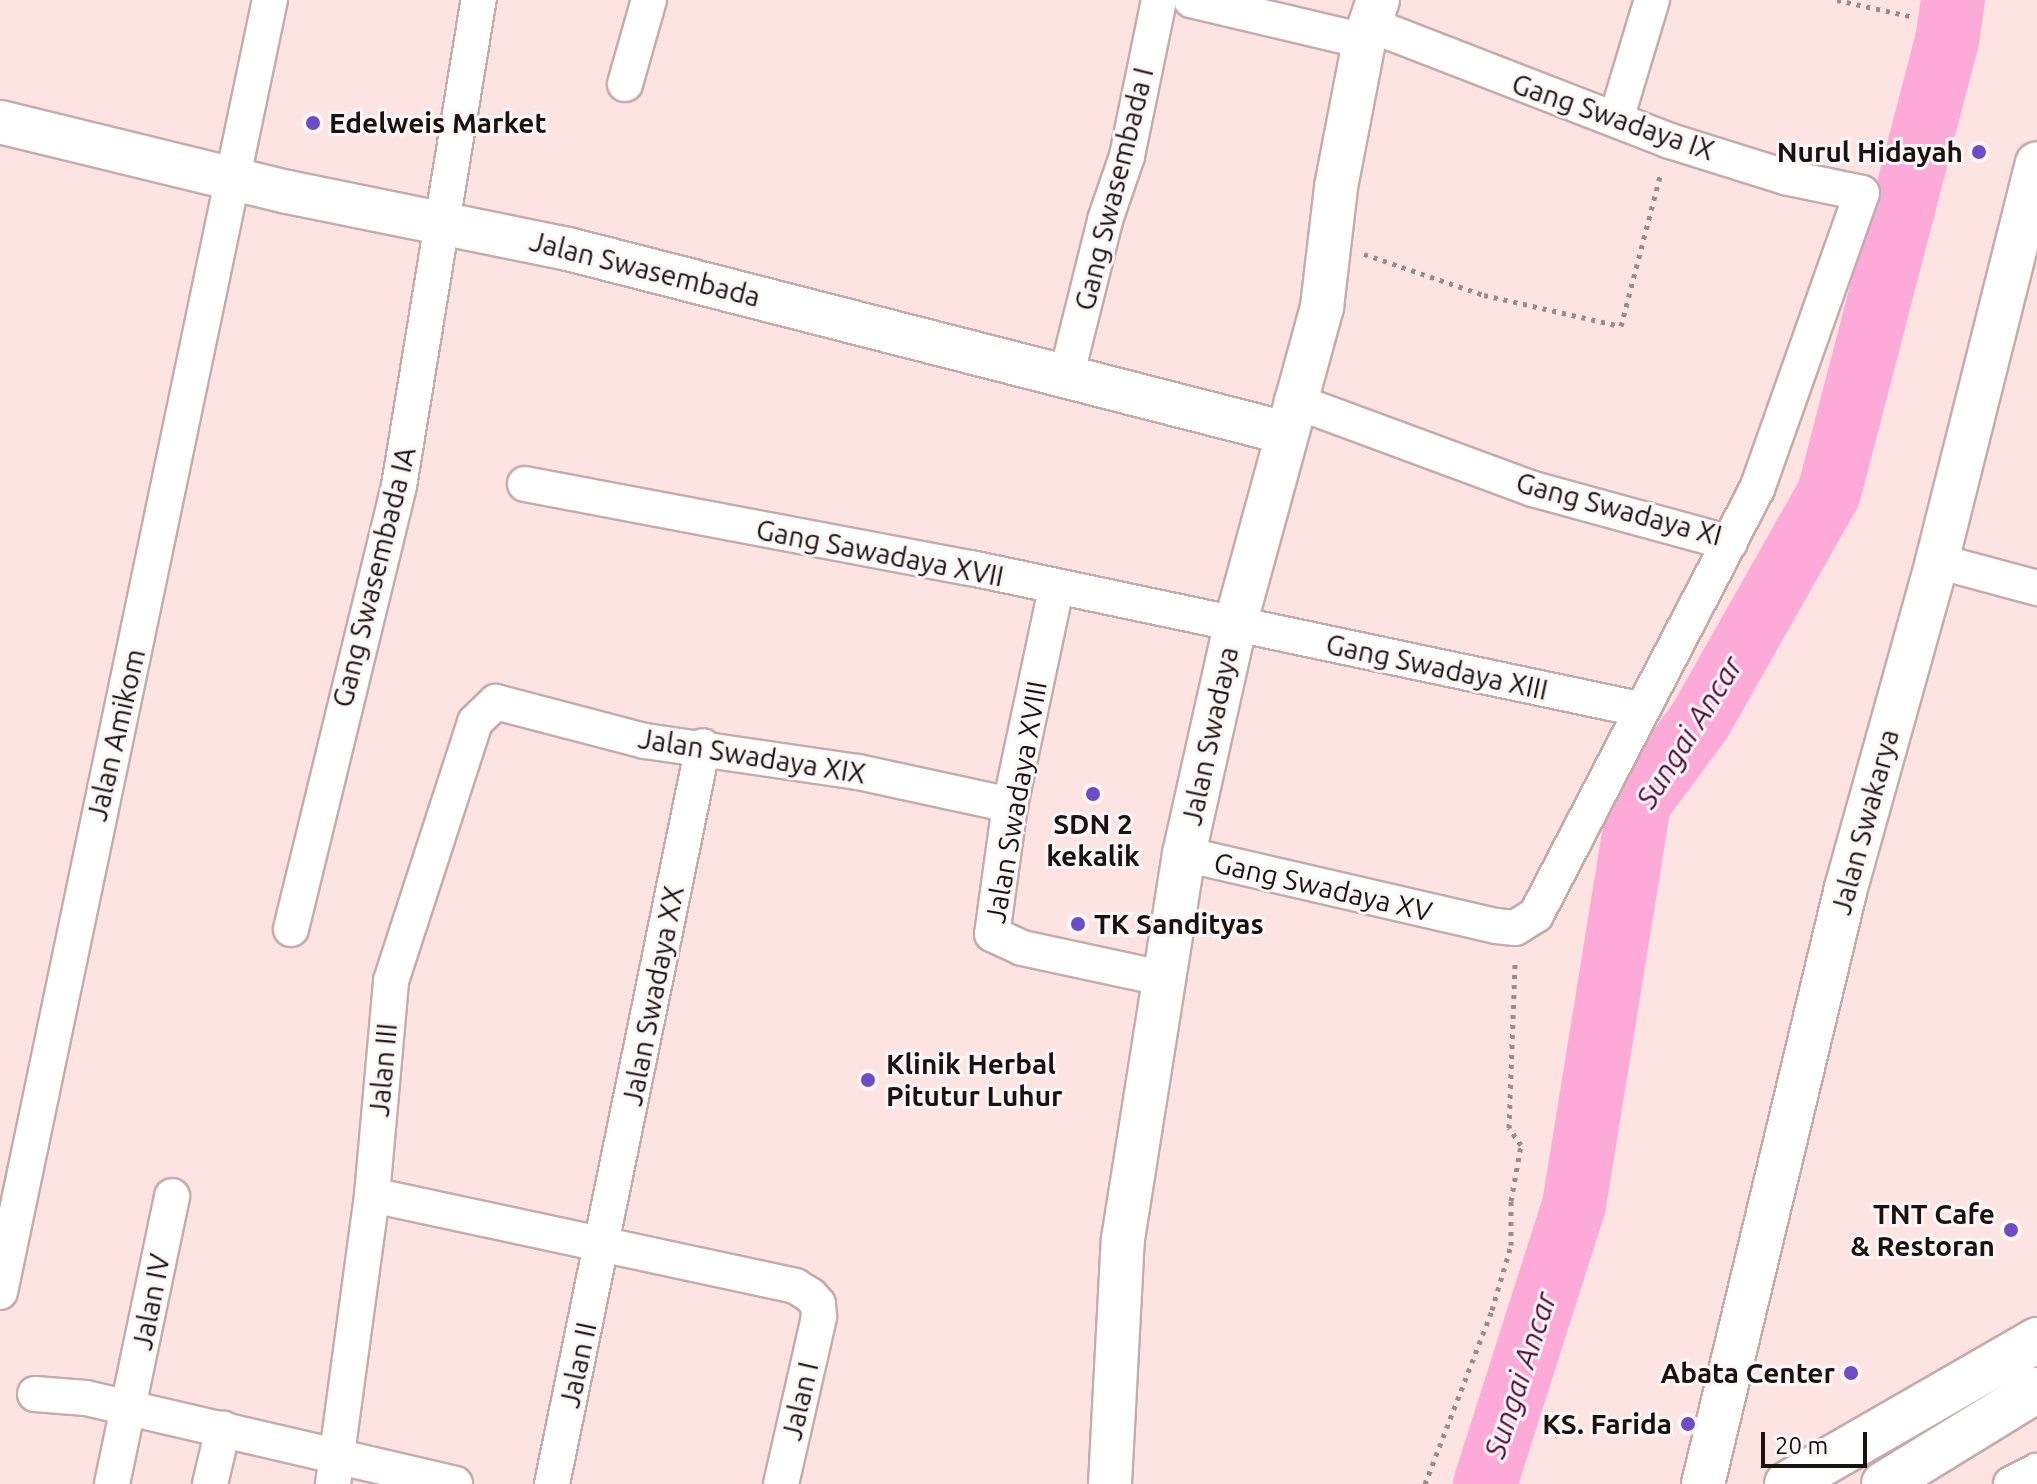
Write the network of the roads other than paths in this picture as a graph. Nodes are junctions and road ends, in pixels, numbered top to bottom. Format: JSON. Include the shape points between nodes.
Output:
{"nodes":[{"id":1,"x":270,"y":0,"type":"edge"},
{"id":2,"x":479,"y":0,"type":"edge"},
{"id":3,"x":649,"y":0,"type":"edge"},
{"id":4,"x":1159,"y":0,"type":"edge"},
{"id":5,"x":1652,"y":0,"type":"edge"},
{"id":6,"x":1208,"y":2,"type":"edge"},
{"id":7,"x":1370,"y":22,"type":"edge"},
{"id":8,"x":625,"y":84,"type":"dead end"},
{"id":9,"x":1616,"y":119,"type":"junction"},
{"id":10,"x":0,"y":122,"type":"edge"},
{"id":11,"x":2037,"y":163,"type":"edge"},
{"id":12,"x":235,"y":178,"type":"junction"},
{"id":13,"x":1862,"y":193,"type":"joint"},
{"id":14,"x":442,"y":223,"type":"junction"},
{"id":15,"x":1066,"y":377,"type":"junction"},
{"id":16,"x":1289,"y":416,"type":"junction"},
{"id":17,"x":525,"y":484,"type":"dead end"},
{"id":18,"x":1730,"y":543,"type":"junction"},
{"id":19,"x":1937,"y":561,"type":"junction"},
{"id":20,"x":2037,"y":588,"type":"edge"},
{"id":21,"x":1056,"y":589,"type":"junction"},
{"id":22,"x":1235,"y":625,"type":"junction"},
{"id":23,"x":496,"y":702,"type":"joint"},
{"id":24,"x":1639,"y":709,"type":"junction"},
{"id":25,"x":703,"y":746,"type":"junction"},
{"id":26,"x":1010,"y":805,"type":"junction"},
{"id":27,"x":1184,"y":854,"type":"junction"},
{"id":28,"x":291,"y":929,"type":"dead end"},
{"id":29,"x":1162,"y":978,"type":"junction"},
{"id":30,"x":372,"y":1195,"type":"junction"},
{"id":31,"x":12,"y":1196,"type":"edge"},
{"id":32,"x":172,"y":1196,"type":"dead end"},
{"id":33,"x":603,"y":1247,"type":"junction"},
{"id":34,"x":0,"y":1292,"type":"edge"},
{"id":35,"x":2037,"y":1340,"type":"edge"},
{"id":36,"x":2037,"y":1390,"type":"edge"},
{"id":37,"x":35,"y":1394,"type":"dead end"},
{"id":38,"x":131,"y":1408,"type":"junction"},
{"id":39,"x":223,"y":1429,"type":"junction"},
{"id":40,"x":336,"y":1471,"type":"edge"},
{"id":41,"x":2037,"y":1471,"type":"edge"},
{"id":42,"x":112,"y":1484,"type":"edge"},
{"id":43,"x":210,"y":1484,"type":"edge"},
{"id":44,"x":455,"y":1484,"type":"edge"},
{"id":45,"x":552,"y":1484,"type":"edge"},
{"id":46,"x":781,"y":1484,"type":"edge"},
{"id":47,"x":1110,"y":1484,"type":"edge"},
{"id":48,"x":1703,"y":1484,"type":"edge"},
{"id":49,"x":1787,"y":1484,"type":"edge"},
{"id":50,"x":1884,"y":1484,"type":"edge"},
{"id":51,"x":2011,"y":1484,"type":"edge"}],
"edges":[{"from":1,"to":12,"type":"street","name":"Jalan Amikom"},
{"from":2,"to":14,"type":"street","name":"Gang Swasembada IA"},
{"from":3,"to":8,"type":"street"},
{"from":4,"to":15,"type":"street","name":"Gang Swasembada I","via":[[1127,156],[1105,220]]},
{"from":5,"to":9,"type":"street"},
{"from":6,"to":7,"type":"street","name":"Gang Swadaya IX"},
{"from":7,"to":9,"type":"street","name":"Gang Swadaya IX"},
{"from":7,"to":16,"type":"street","name":"Jalan Swadaya","via":[[1322,307]]},
{"from":9,"to":13,"type":"street","name":"Gang Swadaya IX","via":[[1785,177]]},
{"from":10,"to":12,"type":"street","name":"Jalan Swasembada"},
{"from":11,"to":19,"type":"street","name":"Jalan Swakarya"},
{"from":12,"to":14,"type":"street","name":"Jalan Swasembada"},
{"from":12,"to":31,"type":"street","name":"Jalan Amikom"},
{"from":13,"to":18,"type":"street","name":"Gang Swadaya XI","via":[[1779,434]]},
{"from":14,"to":15,"type":"street","name":"Jalan Swasembada","via":[[568,249]]},
{"from":14,"to":28,"type":"street","name":"Gang Swasembada IA","via":[[399,486]]},
{"from":15,"to":16,"type":"street","name":"Jalan Swasembada"},
{"from":16,"to":18,"type":"street","name":"Gang Swadaya XI"},
{"from":16,"to":22,"type":"street","name":"Jalan Swadaya"},
{"from":17,"to":21,"type":"street","name":"Gang Sawadaya XVII","via":[[971,568]]},
{"from":18,"to":24,"type":"street"},
{"from":19,"to":20,"type":"street"},
{"from":19,"to":48,"type":"street","name":"Jalan Swakarya","via":[[1846,888]]},
{"from":21,"to":22,"type":"street","name":"Gang Sawadaya XVII"},
{"from":21,"to":26,"type":"street","name":"Jalan Swadaya XVIII"},
{"from":22,"to":24,"type":"street","name":"Gang Swadaya XIII"},
{"from":22,"to":27,"type":"street","name":"Jalan Swadaya"},
{"from":23,"to":25,"type":"street","name":"Jalan Swadaya XIX","via":[[645,741]]},
{"from":23,"to":30,"type":"street","name":"Jalan III","via":[[475,722],[391,981]]},
{"from":24,"to":27,"type":"street","name":"Gang Swadaya XV","via":[[1540,909],[1515,928]]},
{"from":25,"to":26,"type":"street","name":"Jalan Swadaya XIX"},
{"from":25,"to":33,"type":"street","name":"Jalan Swadaya XX"},
{"from":26,"to":29,"type":"street","name":"Jalan Swadaya XVIII","via":[[989,925],[994,938]]},
{"from":27,"to":29,"type":"street","name":"Jalan Swadaya"},
{"from":29,"to":47,"type":"street","name":"Jalan Swadaya","via":[[1123,1239]]},
{"from":30,"to":33,"type":"street"},
{"from":30,"to":40,"type":"street","name":"Jalan III"},
{"from":31,"to":34,"type":"street","name":"Jalan Amikom"},
{"from":32,"to":38,"type":"street","name":"Jalan IV"},
{"from":33,"to":45,"type":"street","name":"Jalan II"},
{"from":33,"to":46,"type":"street","name":"Jalan I","via":[[795,1286],[818,1304]]},
{"from":35,"to":49,"type":"main road"},
{"from":36,"to":50,"type":"main road"},
{"from":37,"to":38,"type":"street"},
{"from":38,"to":39,"type":"street"},
{"from":38,"to":42,"type":"street","name":"Jalan IV"},
{"from":39,"to":40,"type":"street"},
{"from":39,"to":43,"type":"street"},
{"from":40,"to":44,"type":"street"},
{"from":41,"to":51,"type":"street"}]}
